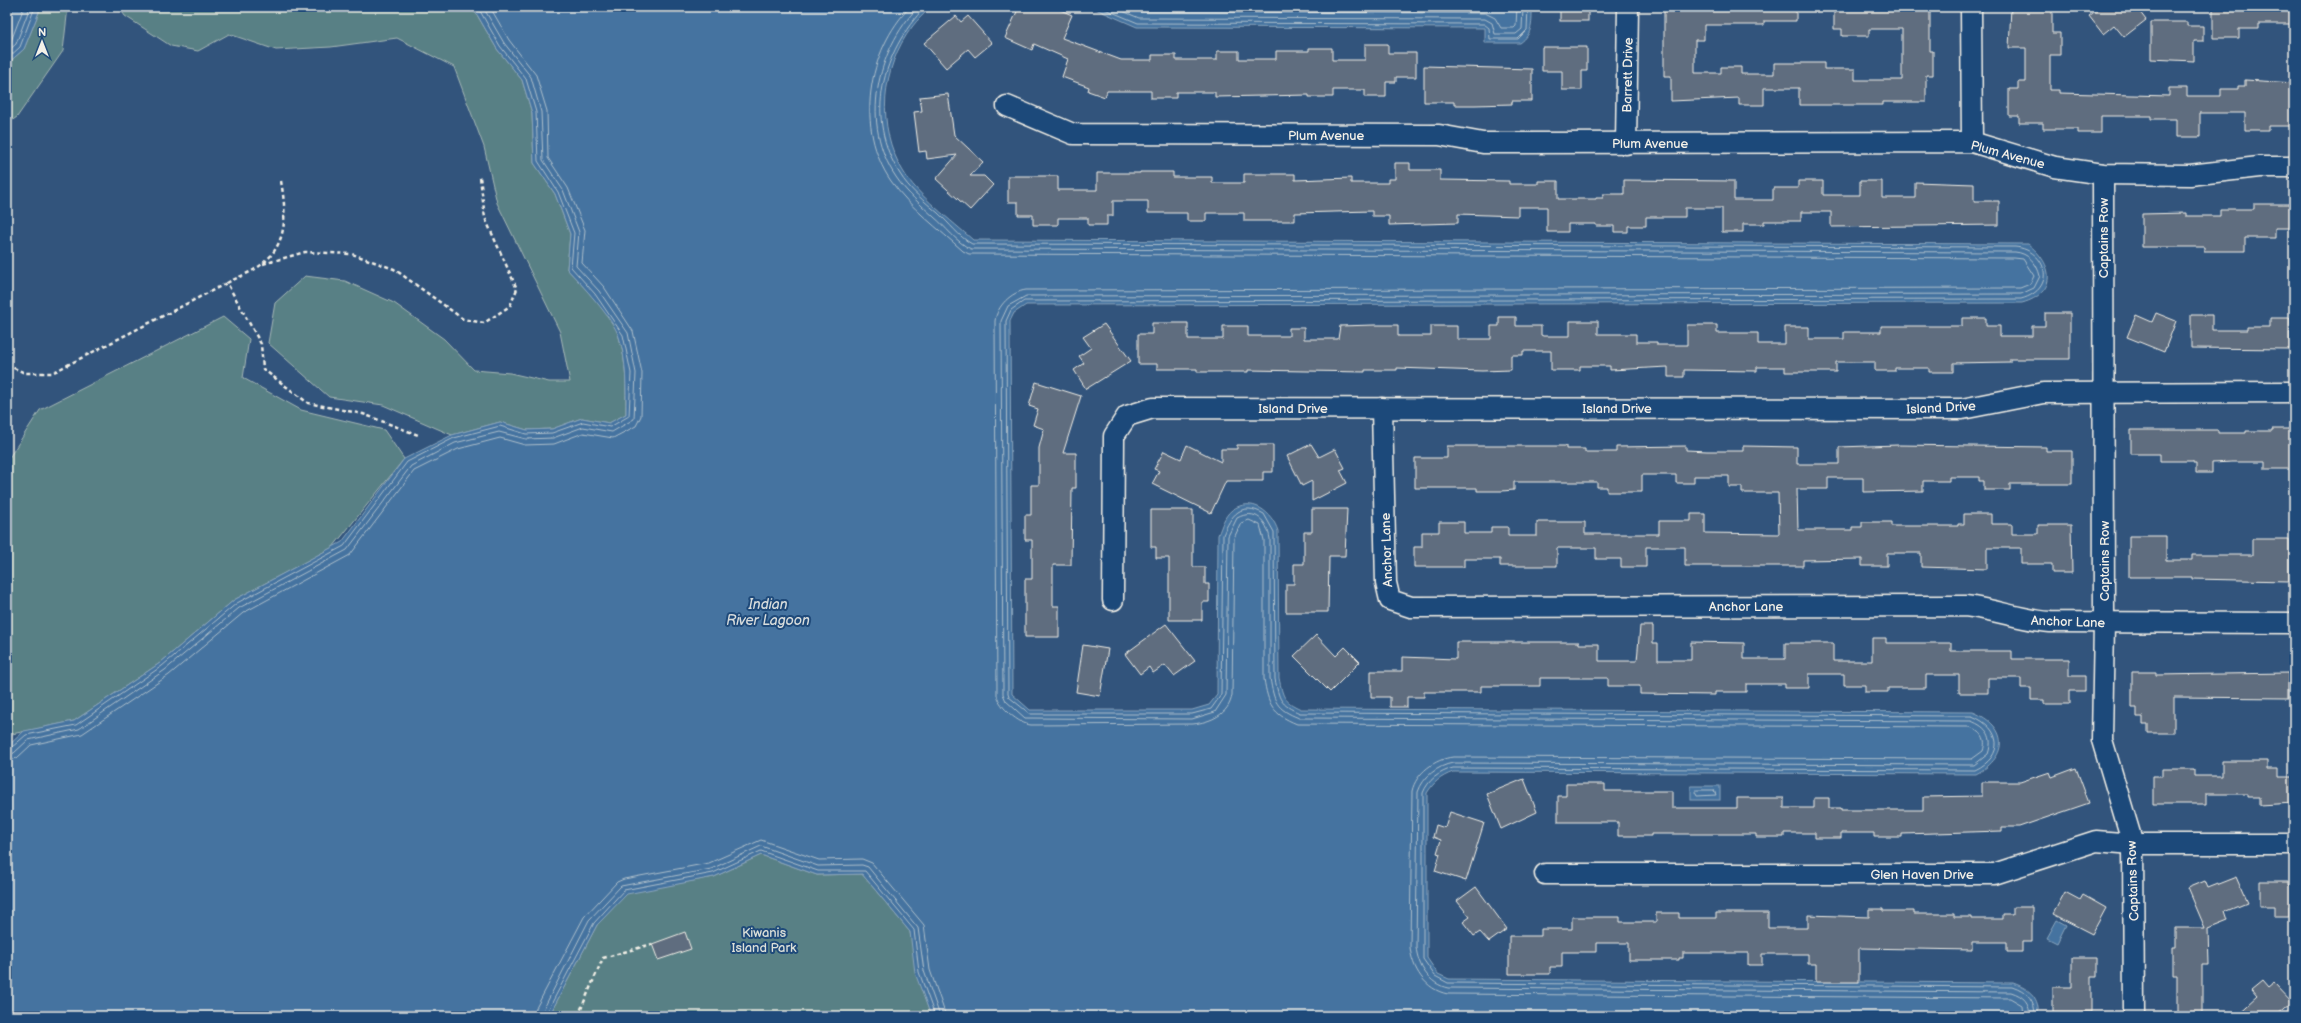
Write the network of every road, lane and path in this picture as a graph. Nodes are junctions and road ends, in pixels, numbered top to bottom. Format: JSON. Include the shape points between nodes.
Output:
{"nodes":[{"id":1,"x":1628,"y":7,"type":"edge"},
{"id":2,"x":1971,"y":7,"type":"edge"},
{"id":3,"x":1007,"y":106,"type":"dead end"},
{"id":4,"x":1972,"y":142,"type":"junction"},
{"id":5,"x":1626,"y":144,"type":"junction"},
{"id":6,"x":2294,"y":167,"type":"edge"},
{"id":7,"x":2103,"y":174,"type":"junction"},
{"id":8,"x":480,"y":177,"type":"dead end"},
{"id":9,"x":281,"y":181,"type":"dead end"},
{"id":10,"x":263,"y":264,"type":"junction"},
{"id":11,"x":227,"y":283,"type":"junction"},
{"id":12,"x":7,"y":365,"type":"edge"},
{"id":13,"x":2294,"y":392,"type":"edge"},
{"id":14,"x":2104,"y":393,"type":"junction"},
{"id":15,"x":1382,"y":408,"type":"junction"},
{"id":16,"x":418,"y":435,"type":"dead end"},
{"id":17,"x":1113,"y":600,"type":"dead end"},
{"id":18,"x":2104,"y":623,"type":"junction"},
{"id":19,"x":2294,"y":623,"type":"edge"},
{"id":20,"x":2133,"y":844,"type":"junction"},
{"id":21,"x":2294,"y":844,"type":"edge"},
{"id":22,"x":1545,"y":874,"type":"dead end"},
{"id":23,"x":652,"y":944,"type":"dead end"},
{"id":24,"x":578,"y":1016,"type":"edge"},
{"id":25,"x":2134,"y":1016,"type":"edge"}],
"edges":[{"from":1,"to":5,"type":"street","name":"Barrett Drive"},
{"from":2,"to":4,"type":"street"},
{"from":3,"to":5,"type":"street","name":"Plum Avenue","via":[[1073,134],[1439,135],[1484,142]]},
{"from":4,"to":5,"type":"street","name":"Plum Avenue"},
{"from":4,"to":7,"type":"street","name":"Plum Avenue","via":[[2055,167]]},
{"from":6,"to":7,"type":"street","name":"Plum Avenue","via":[[2259,167],[2190,175]]},
{"from":7,"to":14,"type":"street","name":"Captains Row"},
{"from":8,"to":10,"type":"path","via":[[486,218],[517,289],[510,306],[484,322],[463,319],[394,269],[352,254],[305,252]]},
{"from":9,"to":10,"type":"path","via":[[286,211],[280,242]]},
{"from":10,"to":11,"type":"path"},
{"from":11,"to":12,"type":"path","via":[[52,373],[25,373]]},
{"from":11,"to":16,"type":"path","via":[[260,344],[263,369],[308,402],[363,414]]},
{"from":13,"to":14,"type":"street","name":"Island Drive"},
{"from":14,"to":15,"type":"street","name":"Island Drive","via":[[2043,393],[1962,408]]},
{"from":14,"to":18,"type":"street","name":"Captains Row"},
{"from":15,"to":17,"type":"street","name":"Island Drive","via":[[1154,408],[1127,416],[1114,436]]},
{"from":15,"to":18,"type":"street","name":"Anchor Lane","via":[[1386,583],[1390,600],[1411,607],[1965,606],[1979,607],[2028,620]]},
{"from":18,"to":19,"type":"street","name":"Anchor Lane"},
{"from":18,"to":20,"type":"street","name":"Captains Row","via":[[2102,740]]},
{"from":20,"to":21,"type":"street","name":"Glen Haven Drive"},
{"from":20,"to":22,"type":"street","name":"Glen Haven Drive","via":[[2096,841],[1994,874]]},
{"from":20,"to":25,"type":"street","name":"Captains Row"},
{"from":23,"to":24,"type":"path","via":[[603,958]]}]}
